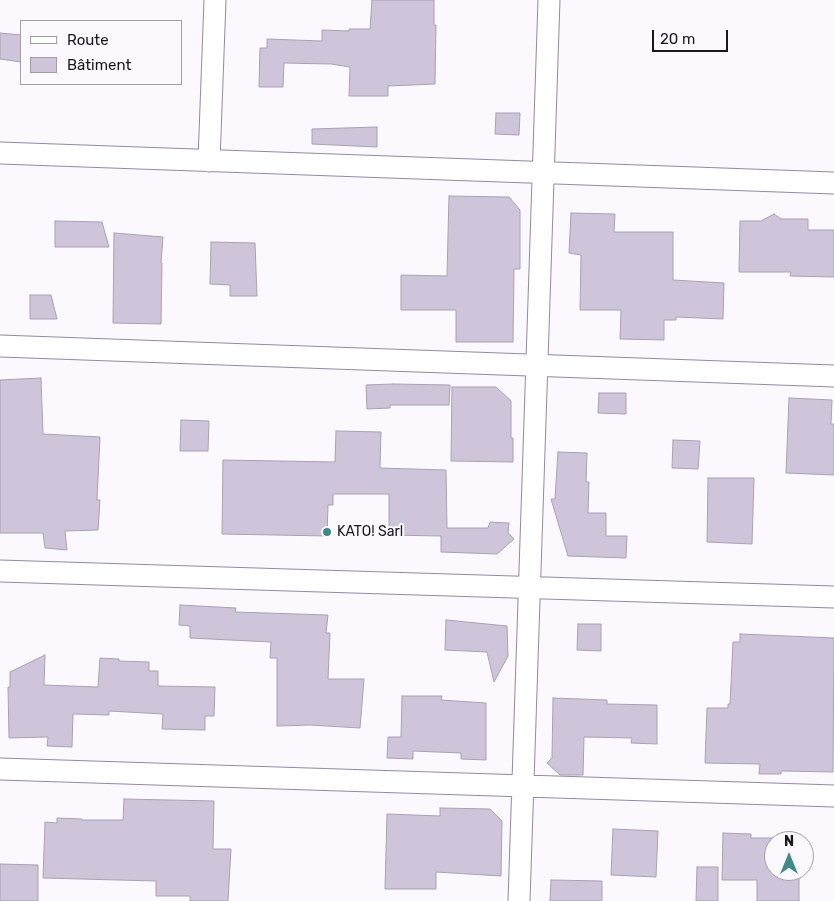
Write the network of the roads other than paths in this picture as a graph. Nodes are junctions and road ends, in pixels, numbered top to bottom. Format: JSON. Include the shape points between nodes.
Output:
{"nodes":[{"id":1,"x":215,"y":0,"type":"edge"},
{"id":2,"x":549,"y":0,"type":"edge"},
{"id":3,"x":0,"y":153,"type":"edge"},
{"id":4,"x":209,"y":160,"type":"junction"},
{"id":5,"x":544,"y":173,"type":"junction"},
{"id":6,"x":834,"y":183,"type":"edge"},
{"id":7,"x":0,"y":346,"type":"edge"},
{"id":8,"x":537,"y":366,"type":"junction"},
{"id":9,"x":834,"y":376,"type":"edge"},
{"id":10,"x":0,"y":570,"type":"edge"},
{"id":11,"x":530,"y":587,"type":"junction"},
{"id":12,"x":834,"y":596,"type":"edge"},
{"id":13,"x":0,"y":770,"type":"edge"},
{"id":14,"x":522,"y":786,"type":"junction"},
{"id":15,"x":834,"y":796,"type":"edge"},
{"id":16,"x":519,"y":901,"type":"edge"}],
"edges":[{"from":1,"to":4,"type":"street"},
{"from":2,"to":5,"type":"street"},
{"from":3,"to":4,"type":"street"},
{"from":4,"to":5,"type":"street"},
{"from":5,"to":6,"type":"street"},
{"from":5,"to":8,"type":"street"},
{"from":7,"to":8,"type":"street"},
{"from":8,"to":9,"type":"street"},
{"from":8,"to":11,"type":"street"},
{"from":10,"to":11,"type":"street"},
{"from":11,"to":12,"type":"street"},
{"from":11,"to":14,"type":"street"},
{"from":13,"to":14,"type":"street"},
{"from":14,"to":15,"type":"street"},
{"from":14,"to":16,"type":"street"}]}
